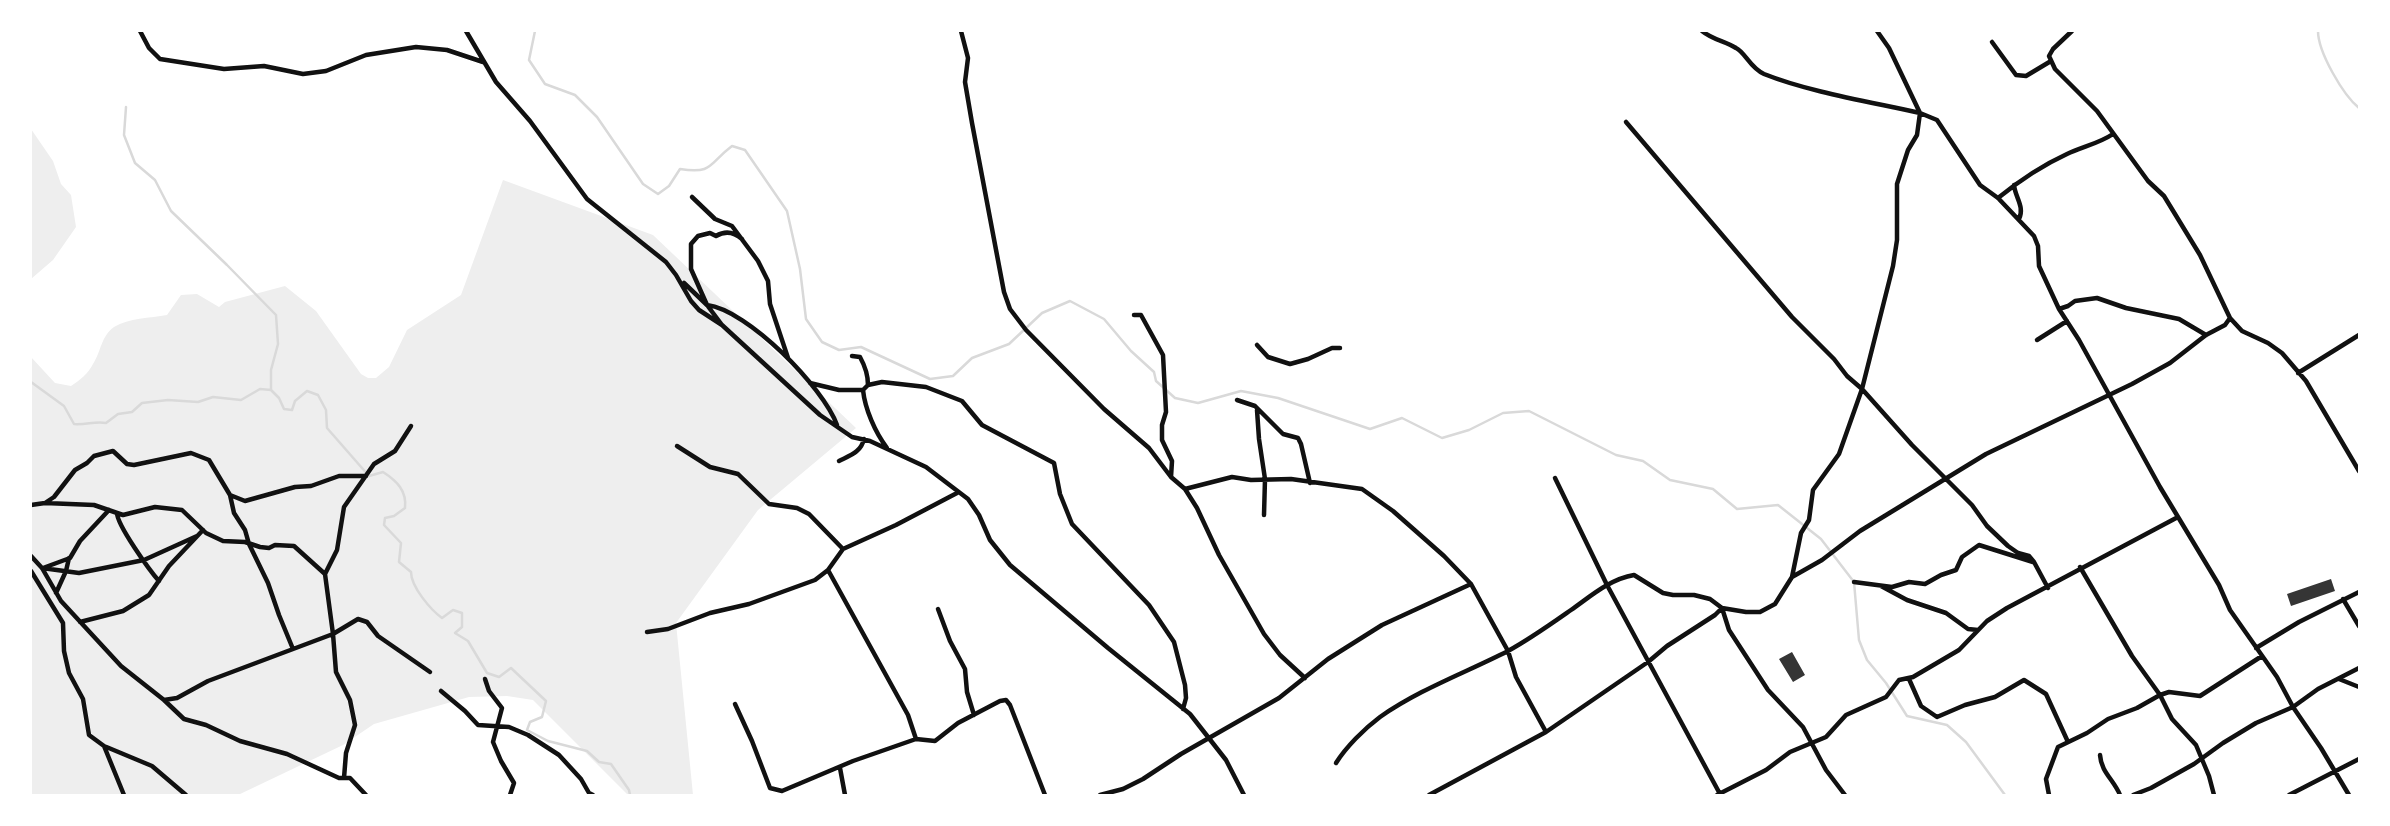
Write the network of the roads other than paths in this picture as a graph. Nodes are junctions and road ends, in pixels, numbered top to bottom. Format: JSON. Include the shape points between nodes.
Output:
{"nodes":[{"id":1,"x":140,"y":31,"type":"edge"},
{"id":2,"x":466,"y":31,"type":"edge"},
{"id":3,"x":962,"y":31,"type":"edge"},
{"id":4,"x":1702,"y":31,"type":"edge"},
{"id":5,"x":1877,"y":31,"type":"edge"},
{"id":6,"x":2072,"y":31,"type":"edge"},
{"id":7,"x":1992,"y":42,"type":"dead end"},
{"id":8,"x":2050,"y":61,"type":"junction"},
{"id":9,"x":482,"y":62,"type":"junction"},
{"id":10,"x":1920,"y":113,"type":"junction"},
{"id":11,"x":1626,"y":122,"type":"dead end"},
{"id":12,"x":2113,"y":134,"type":"junction"},
{"id":13,"x":2014,"y":185,"type":"junction"},
{"id":14,"x":692,"y":197,"type":"dead end"},
{"id":15,"x":1998,"y":198,"type":"junction"},
{"id":16,"x":2019,"y":219,"type":"junction"},
{"id":17,"x":742,"y":239,"type":"junction"},
{"id":18,"x":676,"y":274,"type":"junction"},
{"id":19,"x":707,"y":305,"type":"junction"},
{"id":20,"x":2059,"y":309,"type":"junction"},
{"id":21,"x":1134,"y":315,"type":"dead end"},
{"id":22,"x":2230,"y":318,"type":"junction"},
{"id":23,"x":2066,"y":321,"type":"junction"},
{"id":24,"x":722,"y":325,"type":"junction"},
{"id":25,"x":2206,"y":335,"type":"junction"},
{"id":26,"x":2359,"y":335,"type":"edge"},
{"id":27,"x":2037,"y":340,"type":"dead end"},
{"id":28,"x":1257,"y":345,"type":"dead end"},
{"id":29,"x":1340,"y":348,"type":"dead end"},
{"id":30,"x":852,"y":356,"type":"dead end"},
{"id":31,"x":788,"y":360,"type":"junction"},
{"id":32,"x":2298,"y":373,"type":"junction"},
{"id":33,"x":809,"y":383,"type":"junction"},
{"id":34,"x":868,"y":385,"type":"junction"},
{"id":35,"x":1862,"y":389,"type":"junction"},
{"id":36,"x":863,"y":390,"type":"junction"},
{"id":37,"x":2108,"y":395,"type":"junction"},
{"id":38,"x":1237,"y":400,"type":"dead end"},
{"id":39,"x":1257,"y":410,"type":"junction"},
{"id":40,"x":411,"y":426,"type":"dead end"},
{"id":41,"x":837,"y":426,"type":"junction"},
{"id":42,"x":864,"y":439,"type":"junction"},
{"id":43,"x":677,"y":446,"type":"dead end"},
{"id":44,"x":887,"y":448,"type":"junction"},
{"id":45,"x":839,"y":461,"type":"dead end"},
{"id":46,"x":2359,"y":471,"type":"edge"},
{"id":47,"x":366,"y":476,"type":"junction"},
{"id":48,"x":1171,"y":477,"type":"junction"},
{"id":49,"x":1555,"y":478,"type":"dead end"},
{"id":50,"x":1265,"y":479,"type":"junction"},
{"id":51,"x":1948,"y":479,"type":"junction"},
{"id":52,"x":1310,"y":483,"type":"junction"},
{"id":53,"x":1185,"y":489,"type":"junction"},
{"id":54,"x":957,"y":492,"type":"junction"},
{"id":55,"x":230,"y":494,"type":"junction"},
{"id":56,"x":45,"y":503,"type":"junction"},
{"id":57,"x":31,"y":504,"type":"edge"},
{"id":58,"x":109,"y":510,"type":"junction"},
{"id":59,"x":117,"y":513,"type":"junction"},
{"id":60,"x":1264,"y":515,"type":"dead end"},
{"id":61,"x":2178,"y":517,"type":"junction"},
{"id":62,"x":203,"y":530,"type":"junction"},
{"id":63,"x":197,"y":536,"type":"junction"},
{"id":64,"x":249,"y":544,"type":"junction"},
{"id":65,"x":843,"y":549,"type":"junction"},
{"id":66,"x":31,"y":556,"type":"edge"},
{"id":67,"x":69,"y":558,"type":"junction"},
{"id":68,"x":144,"y":560,"type":"junction"},
{"id":69,"x":2034,"y":562,"type":"junction"},
{"id":70,"x":42,"y":568,"type":"junction"},
{"id":71,"x":2080,"y":568,"type":"junction"},
{"id":72,"x":828,"y":570,"type":"junction"},
{"id":73,"x":31,"y":571,"type":"edge"},
{"id":74,"x":66,"y":571,"type":"junction"},
{"id":75,"x":325,"y":574,"type":"junction"},
{"id":76,"x":1792,"y":577,"type":"junction"},
{"id":77,"x":159,"y":581,"type":"junction"},
{"id":78,"x":1854,"y":582,"type":"dead end"},
{"id":79,"x":1471,"y":584,"type":"junction"},
{"id":80,"x":1877,"y":584,"type":"junction"},
{"id":81,"x":1607,"y":585,"type":"junction"},
{"id":82,"x":2048,"y":588,"type":"junction"},
{"id":83,"x":2359,"y":592,"type":"edge"},
{"id":84,"x":56,"y":593,"type":"junction"},
{"id":85,"x":2343,"y":599,"type":"junction"},
{"id":86,"x":938,"y":608,"type":"dead end"},
{"id":87,"x":1722,"y":608,"type":"junction"},
{"id":88,"x":80,"y":622,"type":"junction"},
{"id":89,"x":2359,"y":626,"type":"edge"},
{"id":90,"x":1978,"y":630,"type":"junction"},
{"id":91,"x":647,"y":632,"type":"dead end"},
{"id":92,"x":333,"y":634,"type":"junction"},
{"id":93,"x":2256,"y":648,"type":"junction"},
{"id":94,"x":293,"y":649,"type":"junction"},
{"id":95,"x":1508,"y":650,"type":"junction"},
{"id":96,"x":2262,"y":656,"type":"junction"},
{"id":97,"x":1648,"y":662,"type":"junction"},
{"id":98,"x":2359,"y":668,"type":"edge"},
{"id":99,"x":430,"y":672,"type":"dead end"},
{"id":100,"x":1305,"y":678,"type":"junction"},
{"id":101,"x":485,"y":679,"type":"dead end"},
{"id":102,"x":1909,"y":679,"type":"junction"},
{"id":103,"x":2339,"y":679,"type":"junction"},
{"id":104,"x":2359,"y":687,"type":"edge"},
{"id":105,"x":440,"y":691,"type":"dead end"},
{"id":106,"x":2160,"y":695,"type":"junction"},
{"id":107,"x":164,"y":700,"type":"junction"},
{"id":108,"x":735,"y":704,"type":"dead end"},
{"id":109,"x":2293,"y":707,"type":"junction"},
{"id":110,"x":1184,"y":709,"type":"junction"},
{"id":111,"x":974,"y":715,"type":"junction"},
{"id":112,"x":496,"y":727,"type":"junction"},
{"id":113,"x":1546,"y":732,"type":"junction"},
{"id":114,"x":1210,"y":737,"type":"junction"},
{"id":115,"x":916,"y":739,"type":"junction"},
{"id":116,"x":1812,"y":742,"type":"junction"},
{"id":117,"x":2068,"y":742,"type":"junction"},
{"id":118,"x":104,"y":746,"type":"junction"},
{"id":119,"x":2100,"y":755,"type":"dead end"},
{"id":120,"x":2202,"y":758,"type":"junction"},
{"id":121,"x":2359,"y":758,"type":"edge"},
{"id":122,"x":1336,"y":764,"type":"dead end"},
{"id":123,"x":840,"y":768,"type":"junction"},
{"id":124,"x":2335,"y":771,"type":"junction"},
{"id":125,"x":344,"y":778,"type":"junction"},
{"id":126,"x":1437,"y":793,"type":"edge"},
{"id":127,"x":1719,"y":794,"type":"edge"},
{"id":128,"x":124,"y":795,"type":"edge"},
{"id":129,"x":186,"y":795,"type":"edge"},
{"id":130,"x":366,"y":795,"type":"edge"},
{"id":131,"x":510,"y":795,"type":"edge"},
{"id":132,"x":593,"y":795,"type":"edge"},
{"id":133,"x":844,"y":795,"type":"edge"},
{"id":134,"x":1045,"y":795,"type":"edge"},
{"id":135,"x":1100,"y":795,"type":"edge"},
{"id":136,"x":1244,"y":795,"type":"edge"},
{"id":137,"x":1429,"y":795,"type":"edge"},
{"id":138,"x":1845,"y":795,"type":"edge"},
{"id":139,"x":2048,"y":795,"type":"edge"},
{"id":140,"x":2120,"y":795,"type":"edge"},
{"id":141,"x":2133,"y":795,"type":"edge"},
{"id":142,"x":2214,"y":795,"type":"edge"},
{"id":143,"x":2289,"y":795,"type":"edge"},
{"id":144,"x":2349,"y":795,"type":"edge"}],
"edges":[{"from":1,"to":9,"type":"street","via":[[149,48],[160,59],[224,69],[264,66],[303,74],[326,72],[366,55],[416,47],[447,50]]},
{"from":2,"to":9,"type":"street"},
{"from":3,"to":48,"type":"street","via":[[968,58],[965,82],[970,115],[1007,303],[1026,330],[1104,409],[1149,448]]},
{"from":4,"to":10,"type":"street","via":[[1738,48],[1755,68],[1765,74]]},
{"from":5,"to":10,"type":"street","via":[[1889,48]]},
{"from":6,"to":8,"type":"street","via":[[2053,49]]},
{"from":7,"to":8,"type":"street","via":[[2016,75],[2026,76]]},
{"from":8,"to":12,"type":"street","via":[[2097,111]]},
{"from":9,"to":18,"type":"street","via":[[530,120],[568,177],[587,199],[666,262]]},
{"from":10,"to":15,"type":"street","via":[[1937,120],[1980,185]]},
{"from":10,"to":35,"type":"street","via":[[1917,135],[1899,176],[1894,266]]},
{"from":11,"to":35,"type":"street","via":[[1752,272]]},
{"from":12,"to":13,"type":"street","via":[[2064,155]]},
{"from":12,"to":22,"type":"street","via":[[2172,208],[2200,255]]},
{"from":13,"to":15,"type":"street"},
{"from":13,"to":16,"type":"street","via":[[2021,204]]},
{"from":14,"to":17,"type":"street","via":[[715,219],[732,226]]},
{"from":15,"to":16,"type":"street"},
{"from":16,"to":20,"type":"street","via":[[2034,236],[2039,266]]},
{"from":17,"to":19,"type":"street","via":[[735,233],[716,236],[710,233],[698,236],[691,244],[691,269]]},
{"from":17,"to":31,"type":"street","via":[[768,281],[770,304]]},
{"from":18,"to":19,"type":"street"},
{"from":18,"to":24,"type":"street","via":[[690,301]]},
{"from":19,"to":24,"type":"street"},
{"from":19,"to":31,"type":"street","via":[[726,310],[755,328]]},
{"from":20,"to":23,"type":"street"},
{"from":20,"to":25,"type":"street","via":[[2075,300],[2097,298],[2179,319]]},
{"from":21,"to":48,"type":"street","via":[[1141,315],[1163,355],[1166,412],[1162,440],[1172,461]]},
{"from":22,"to":25,"type":"street","via":[[2218,330]]},
{"from":22,"to":32,"type":"street","via":[[2242,331],[2282,353]]},
{"from":23,"to":27,"type":"street"},
{"from":23,"to":37,"type":"street"},
{"from":24,"to":41,"type":"street","via":[[820,415]]},
{"from":25,"to":37,"type":"street","via":[[2170,363]]},
{"from":26,"to":32,"type":"street"},
{"from":28,"to":29,"type":"street","via":[[1268,357],[1290,364]]},
{"from":30,"to":34,"type":"street","via":[[860,357],[864,364]]},
{"from":31,"to":33,"type":"street"},
{"from":32,"to":46,"type":"street","via":[[2314,392]]},
{"from":33,"to":36,"type":"street","via":[[839,390]]},
{"from":33,"to":41,"type":"street","via":[[824,398]]},
{"from":34,"to":36,"type":"street"},
{"from":34,"to":110,"type":"street","via":[[882,382],[926,387],[962,401],[982,425],[1054,463],[1060,494],[1072,524],[1149,605],[1174,642],[1186,685]]},
{"from":35,"to":51,"type":"street","via":[[1912,445]]},
{"from":35,"to":76,"type":"street","via":[[1839,454],[1813,490],[1809,520],[1802,532]]},
{"from":36,"to":44,"type":"street","via":[[877,435]]},
{"from":37,"to":51,"type":"street","via":[[1986,454]]},
{"from":37,"to":61,"type":"street"},
{"from":38,"to":39,"type":"street"},
{"from":39,"to":50,"type":"street"},
{"from":39,"to":52,"type":"street","via":[[1283,434],[1298,438]]},
{"from":40,"to":47,"type":"street","via":[[395,451],[374,464]]},
{"from":41,"to":42,"type":"street","via":[[852,437]]},
{"from":42,"to":44,"type":"street"},
{"from":42,"to":45,"type":"street","via":[[858,451]]},
{"from":43,"to":65,"type":"street","via":[[710,467],[738,474],[769,504],[797,508],[809,514]]},
{"from":44,"to":54,"type":"street","via":[[926,467]]},
{"from":47,"to":55,"type":"street","via":[[339,476],[245,501]]},
{"from":47,"to":75,"type":"street","via":[[344,507],[337,550]]},
{"from":48,"to":53,"type":"street"},
{"from":49,"to":81,"type":"street"},
{"from":50,"to":52,"type":"street"},
{"from":50,"to":53,"type":"street","via":[[1232,477]]},
{"from":50,"to":60,"type":"street"},
{"from":51,"to":69,"type":"street","via":[[1987,526],[2008,546]]},
{"from":51,"to":76,"type":"street","via":[[1860,531],[1822,560]]},
{"from":52,"to":79,"type":"street","via":[[1362,489],[1393,511]]},
{"from":53,"to":100,"type":"street","via":[[1264,634],[1280,655]]},
{"from":54,"to":65,"type":"street","via":[[896,526]]},
{"from":54,"to":110,"type":"street","via":[[973,505],[990,540],[1010,565]]},
{"from":55,"to":56,"type":"street","via":[[209,460],[191,453],[134,465],[126,464],[113,451],[94,456],[75,470],[54,498]]},
{"from":55,"to":64,"type":"street","via":[[234,513]]},
{"from":56,"to":57,"type":"street"},
{"from":56,"to":58,"type":"street","via":[[94,505]]},
{"from":58,"to":59,"type":"street"},
{"from":58,"to":67,"type":"street"},
{"from":59,"to":62,"type":"street","via":[[123,515],[155,507],[182,510]]},
{"from":59,"to":68,"type":"street","via":[[119,523]]},
{"from":61,"to":71,"type":"street"},
{"from":61,"to":93,"type":"street","via":[[2219,585],[2230,610]]},
{"from":62,"to":63,"type":"street"},
{"from":62,"to":64,"type":"street","via":[[223,541]]},
{"from":63,"to":68,"type":"street"},
{"from":63,"to":77,"type":"street"},
{"from":64,"to":75,"type":"street","via":[[269,548],[275,544],[294,546]]},
{"from":64,"to":94,"type":"street"},
{"from":65,"to":72,"type":"street"},
{"from":66,"to":70,"type":"street"},
{"from":67,"to":70,"type":"street"},
{"from":67,"to":74,"type":"street"},
{"from":68,"to":74,"type":"street","via":[[79,573]]},
{"from":68,"to":77,"type":"street"},
{"from":69,"to":80,"type":"street","via":[[1979,544],[1962,557],[1956,570],[1925,584],[1909,582],[1892,587]]},
{"from":69,"to":82,"type":"street"},
{"from":70,"to":74,"type":"street"},
{"from":70,"to":84,"type":"street"},
{"from":71,"to":82,"type":"street"},
{"from":71,"to":106,"type":"street","via":[[2132,656]]},
{"from":72,"to":91,"type":"street","via":[[815,580],[749,604],[710,613],[668,629]]},
{"from":72,"to":115,"type":"street","via":[[908,715]]},
{"from":73,"to":118,"type":"street","via":[[63,623],[69,673],[83,698],[90,735]]},
{"from":74,"to":84,"type":"street"},
{"from":75,"to":92,"type":"street"},
{"from":76,"to":87,"type":"street","via":[[1775,604],[1760,612]]},
{"from":77,"to":88,"type":"street","via":[[149,595],[123,610]]},
{"from":78,"to":80,"type":"street"},
{"from":79,"to":95,"type":"street"},
{"from":79,"to":100,"type":"street","via":[[1382,625]]},
{"from":80,"to":90,"type":"street","via":[[1907,600],[1946,613],[1968,629]]},
{"from":81,"to":87,"type":"street","via":[[1634,575],[1663,592],[1710,599]]},
{"from":81,"to":95,"type":"street"},
{"from":81,"to":97,"type":"street"},
{"from":82,"to":90,"type":"street","via":[[2007,608]]},
{"from":83,"to":85,"type":"street"},
{"from":84,"to":88,"type":"street"},
{"from":85,"to":89,"type":"street"},
{"from":85,"to":93,"type":"street"},
{"from":86,"to":111,"type":"street","via":[[965,669]]},
{"from":87,"to":97,"type":"street"},
{"from":87,"to":116,"type":"street","via":[[1729,630],[1768,690],[1803,727]]},
{"from":88,"to":107,"type":"street","via":[[121,666]]},
{"from":90,"to":102,"type":"street","via":[[1959,650]]},
{"from":92,"to":94,"type":"street"},
{"from":92,"to":99,"type":"street","via":[[358,619],[367,622],[378,636]]},
{"from":92,"to":125,"type":"street","via":[[336,672],[350,700],[355,725],[346,753]]},
{"from":93,"to":96,"type":"street"},
{"from":94,"to":107,"type":"street","via":[[208,681],[177,698]]},
{"from":95,"to":113,"type":"street","via":[[1516,677]]},
{"from":95,"to":122,"type":"street","via":[[1380,717]]},
{"from":96,"to":106,"type":"street","via":[[2200,696],[2169,692]]},
{"from":96,"to":109,"type":"street"},
{"from":97,"to":113,"type":"street"},
{"from":97,"to":127,"type":"street"},
{"from":98,"to":103,"type":"street"},
{"from":100,"to":114,"type":"street","via":[[1279,698]]},
{"from":101,"to":112,"type":"street","via":[[489,691],[502,708]]},
{"from":102,"to":116,"type":"street","via":[[1899,680],[1889,695],[1848,713],[1826,737]]},
{"from":102,"to":117,"type":"street","via":[[1921,706],[1937,717],[1965,704],[1995,697],[2024,680],[2046,694]]},
{"from":103,"to":104,"type":"street"},
{"from":103,"to":109,"type":"street"},
{"from":105,"to":112,"type":"street","via":[[478,725]]},
{"from":106,"to":117,"type":"street"},
{"from":106,"to":120,"type":"street","via":[[2172,719],[2184,730]]},
{"from":107,"to":125,"type":"street","via":[[184,719],[240,741],[287,754]]},
{"from":108,"to":123,"type":"street","via":[[770,788],[782,790]]},
{"from":109,"to":120,"type":"street","via":[[2256,723]]},
{"from":109,"to":124,"type":"street"},
{"from":110,"to":114,"type":"street"},
{"from":111,"to":115,"type":"street","via":[[935,741]]},
{"from":111,"to":134,"type":"street","via":[[1006,700]]},
{"from":112,"to":131,"type":"street","via":[[493,742],[514,782]]},
{"from":112,"to":132,"type":"street","via":[[518,730],[559,755]]},
{"from":113,"to":126,"type":"street"},
{"from":114,"to":135,"type":"street","via":[[1128,787]]},
{"from":114,"to":136,"type":"street"},
{"from":115,"to":123,"type":"street"},
{"from":116,"to":127,"type":"street"},
{"from":116,"to":138,"type":"street","via":[[1826,770]]},
{"from":117,"to":139,"type":"street","via":[[2058,747],[2048,770]]},
{"from":118,"to":128,"type":"street"},
{"from":118,"to":129,"type":"street","via":[[152,766]]},
{"from":119,"to":140,"type":"street","via":[[2103,771]]},
{"from":120,"to":141,"type":"street"},
{"from":120,"to":142,"type":"street"},
{"from":121,"to":124,"type":"street"},
{"from":123,"to":133,"type":"street"},
{"from":124,"to":143,"type":"street"},
{"from":124,"to":144,"type":"street"},
{"from":125,"to":130,"type":"street","via":[[350,778]]},
{"from":126,"to":137,"type":"street"}]}
